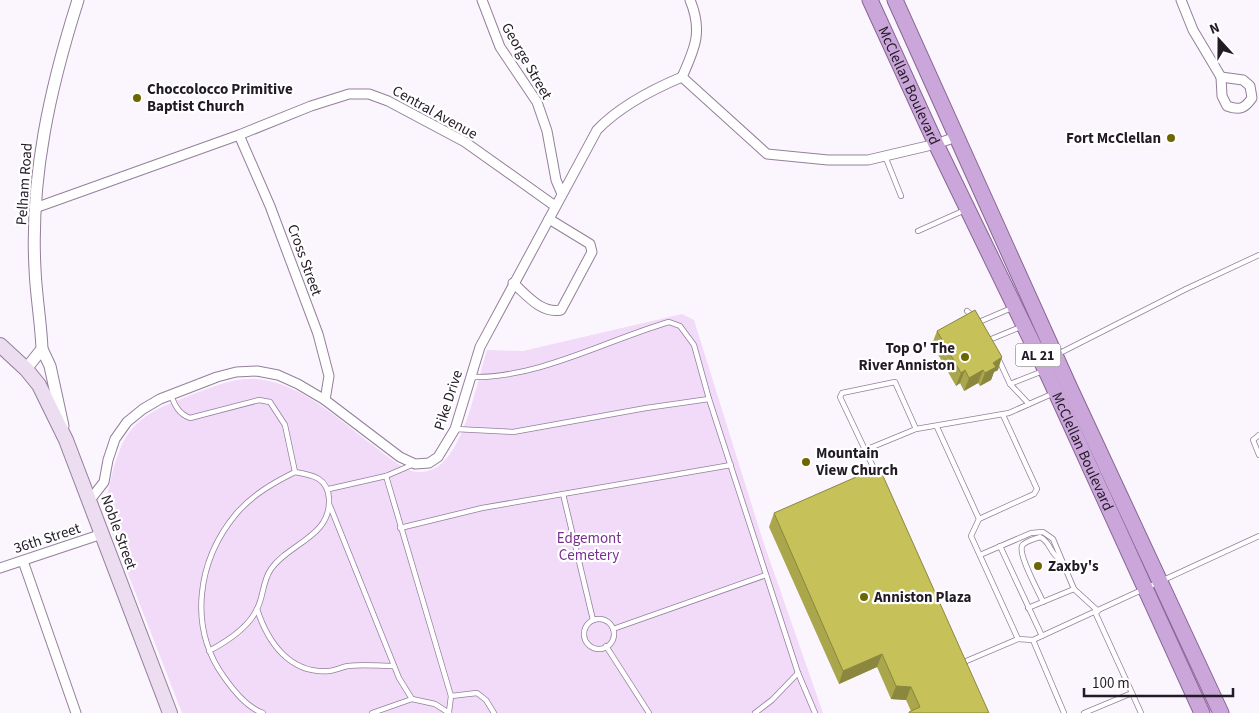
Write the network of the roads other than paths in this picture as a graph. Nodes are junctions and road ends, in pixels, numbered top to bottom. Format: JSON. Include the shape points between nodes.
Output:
{"nodes":[{"id":1,"x":78,"y":0,"type":"edge"},
{"id":2,"x":482,"y":0,"type":"edge"},
{"id":3,"x":690,"y":0,"type":"edge"},
{"id":4,"x":870,"y":0,"type":"edge"},
{"id":5,"x":895,"y":0,"type":"edge"},
{"id":6,"x":1181,"y":0,"type":"edge"},
{"id":7,"x":682,"y":77,"type":"junction"},
{"id":8,"x":1221,"y":77,"type":"dead end"},
{"id":9,"x":238,"y":135,"type":"junction"},
{"id":10,"x":956,"y":137,"type":"junction"},
{"id":11,"x":936,"y":144,"type":"junction"},
{"id":12,"x":885,"y":156,"type":"junction"},
{"id":13,"x":562,"y":194,"type":"junction"},
{"id":14,"x":901,"y":196,"type":"dead end"},
{"id":15,"x":555,"y":206,"type":"junction"},
{"id":16,"x":35,"y":208,"type":"junction"},
{"id":17,"x":968,"y":209,"type":"junction"},
{"id":18,"x":549,"y":220,"type":"junction"},
{"id":19,"x":918,"y":231,"type":"dead end"},
{"id":20,"x":1259,"y":255,"type":"edge"},
{"id":21,"x":514,"y":283,"type":"junction"},
{"id":22,"x":1015,"y":307,"type":"junction"},
{"id":23,"x":967,"y":311,"type":"dead end"},
{"id":24,"x":979,"y":322,"type":"junction"},
{"id":25,"x":1024,"y":326,"type":"junction"},
{"id":26,"x":982,"y":328,"type":"edge"},
{"id":27,"x":986,"y":334,"type":"edge"},
{"id":28,"x":989,"y":340,"type":"junction"},
{"id":29,"x":0,"y":345,"type":"edge"},
{"id":30,"x":42,"y":349,"type":"junction"},
{"id":31,"x":1055,"y":355,"type":"junction"},
{"id":32,"x":26,"y":369,"type":"junction"},
{"id":33,"x":1045,"y":370,"type":"junction"},
{"id":34,"x":470,"y":377,"type":"junction"},
{"id":35,"x":1010,"y":384,"type":"junction"},
{"id":36,"x":1062,"y":389,"type":"junction"},
{"id":37,"x":170,"y":395,"type":"junction"},
{"id":38,"x":325,"y":400,"type":"junction"},
{"id":39,"x":709,"y":400,"type":"junction"},
{"id":40,"x":1029,"y":404,"type":"junction"},
{"id":41,"x":1003,"y":415,"type":"junction"},
{"id":42,"x":936,"y":427,"type":"junction"},
{"id":43,"x":455,"y":429,"type":"junction"},
{"id":44,"x":916,"y":429,"type":"junction"},
{"id":45,"x":1259,"y":435,"type":"edge"},
{"id":46,"x":66,"y":440,"type":"junction"},
{"id":47,"x":865,"y":450,"type":"junction"},
{"id":48,"x":1259,"y":454,"type":"edge"},
{"id":49,"x":415,"y":464,"type":"junction"},
{"id":50,"x":730,"y":464,"type":"junction"},
{"id":51,"x":295,"y":472,"type":"junction"},
{"id":52,"x":386,"y":476,"type":"junction"},
{"id":53,"x":880,"y":482,"type":"edge"},
{"id":54,"x":329,"y":489,"type":"junction"},
{"id":55,"x":563,"y":494,"type":"junction"},
{"id":56,"x":90,"y":500,"type":"junction"},
{"id":57,"x":329,"y":505,"type":"junction"},
{"id":58,"x":979,"y":519,"type":"junction"},
{"id":59,"x":400,"y":528,"type":"junction"},
{"id":60,"x":102,"y":534,"type":"junction"},
{"id":61,"x":1259,"y":536,"type":"edge"},
{"id":62,"x":1000,"y":546,"type":"junction"},
{"id":63,"x":980,"y":555,"type":"junction"},
{"id":64,"x":23,"y":561,"type":"junction"},
{"id":65,"x":1062,"y":561,"type":"junction"},
{"id":66,"x":0,"y":568,"type":"edge"},
{"id":67,"x":766,"y":575,"type":"junction"},
{"id":68,"x":1159,"y":582,"type":"junction"},
{"id":69,"x":1074,"y":589,"type":"junction"},
{"id":70,"x":1145,"y":589,"type":"junction"},
{"id":71,"x":1044,"y":602,"type":"junction"},
{"id":72,"x":1028,"y":608,"type":"junction"},
{"id":73,"x":257,"y":609,"type":"junction"},
{"id":74,"x":1096,"y":611,"type":"junction"},
{"id":75,"x":593,"y":620,"type":"junction"},
{"id":76,"x":612,"y":629,"type":"junction"},
{"id":77,"x":1042,"y":636,"type":"junction"},
{"id":78,"x":1018,"y":639,"type":"junction"},
{"id":79,"x":1033,"y":640,"type":"junction"},
{"id":80,"x":606,"y":646,"type":"junction"},
{"id":81,"x":209,"y":650,"type":"junction"},
{"id":82,"x":960,"y":654,"type":"edge"},
{"id":83,"x":964,"y":662,"type":"junction"},
{"id":84,"x":394,"y":666,"type":"junction"},
{"id":85,"x":968,"y":670,"type":"edge"},
{"id":86,"x":798,"y":672,"type":"junction"},
{"id":87,"x":1132,"y":693,"type":"junction"},
{"id":88,"x":451,"y":696,"type":"junction"},
{"id":89,"x":412,"y":699,"type":"junction"},
{"id":90,"x":256,"y":712,"type":"edge"},
{"id":91,"x":76,"y":713,"type":"edge"},
{"id":92,"x":170,"y":713,"type":"edge"},
{"id":93,"x":263,"y":713,"type":"edge"},
{"id":94,"x":372,"y":713,"type":"edge"},
{"id":95,"x":449,"y":713,"type":"edge"},
{"id":96,"x":494,"y":713,"type":"edge"},
{"id":97,"x":649,"y":713,"type":"edge"},
{"id":98,"x":755,"y":713,"type":"edge"},
{"id":99,"x":815,"y":713,"type":"edge"},
{"id":100,"x":1064,"y":713,"type":"edge"},
{"id":101,"x":1084,"y":713,"type":"edge"},
{"id":102,"x":1141,"y":713,"type":"edge"},
{"id":103,"x":1202,"y":713,"type":"edge"},
{"id":104,"x":1221,"y":713,"type":"edge"}],
"edges":[{"from":1,"to":16,"type":"street","name":"Pelham Road","via":[[43,131]]},
{"from":2,"to":13,"type":"street","name":"George Street","via":[[500,47],[537,102]]},
{"from":3,"to":7,"type":"street","via":[[698,26],[694,50]]},
{"from":4,"to":11,"type":"highway","name":"McClellan Boulevard","number":"AL 21"},
{"from":5,"to":10,"type":"highway","name":"McClellan Boulevard","number":"AL 21"},
{"from":6,"to":8,"type":"street","via":[[1193,30]]},
{"from":7,"to":12,"type":"street","via":[[767,154],[828,160],[868,160]]},
{"from":7,"to":13,"type":"street","name":"Pike Drive","via":[[611,116],[597,130]]},
{"from":9,"to":15,"type":"street","name":"Central Avenue","via":[[349,94],[369,94],[466,142]]},
{"from":9,"to":16,"type":"street","name":"Central Avenue"},
{"from":9,"to":38,"type":"street","name":"Cross Street","via":[[270,206],[318,334],[329,376]]},
{"from":10,"to":11,"type":"street"},
{"from":10,"to":31,"type":"highway","name":"McClellan Boulevard","number":"AL 21"},
{"from":11,"to":12,"type":"street"},
{"from":11,"to":17,"type":"highway","name":"McClellan Boulevard","number":"AL 21"},
{"from":12,"to":14,"type":"lane"},
{"from":13,"to":15,"type":"street","name":"Pike Drive"},
{"from":15,"to":18,"type":"street","name":"Pike Drive"},
{"from":16,"to":30,"type":"street","name":"Pelham Road","via":[[35,269]]},
{"from":17,"to":19,"type":"lane"},
{"from":17,"to":22,"type":"highway","name":"McClellan Boulevard","number":"AL 21"},
{"from":18,"to":21,"type":"street","name":"Pike Drive"},
{"from":18,"to":21,"type":"street","via":[[590,244],[592,252],[561,310],[550,312]]},
{"from":20,"to":31,"type":"lane"},
{"from":21,"to":34,"type":"street","name":"Pike Drive","via":[[480,347]]},
{"from":22,"to":24,"type":"lane"},
{"from":22,"to":25,"type":"highway","name":"McClellan Boulevard","number":"AL 21"},
{"from":23,"to":24,"type":"lane"},
{"from":24,"to":26,"type":"lane"},
{"from":25,"to":28,"type":"lane"},
{"from":25,"to":33,"type":"highway","name":"McClellan Boulevard","number":"AL 21"},
{"from":27,"to":28,"type":"lane"},
{"from":28,"to":35,"type":"lane"},
{"from":29,"to":32,"type":"main road","name":"Noble Street"},
{"from":30,"to":32,"type":"street"},
{"from":30,"to":46,"type":"street","name":"Pelham Road","via":[[50,366]]},
{"from":31,"to":36,"type":"highway","name":"McClellan Boulevard","number":"AL 21"},
{"from":32,"to":46,"type":"main road","name":"Noble Street","via":[[39,386]]},
{"from":33,"to":35,"type":"lane"},
{"from":33,"to":36,"type":"highway","name":"McClellan Boulevard","number":"AL 21"},
{"from":34,"to":39,"type":"lane","via":[[490,378],[569,358],[669,322],[680,326],[694,345]]},
{"from":34,"to":43,"type":"street","name":"Pike Drive"},
{"from":35,"to":40,"type":"lane"},
{"from":36,"to":40,"type":"lane"},
{"from":36,"to":68,"type":"highway","name":"McClellan Boulevard","number":"AL 21"},
{"from":36,"to":70,"type":"highway","name":"McClellan Boulevard","number":"AL 21"},
{"from":37,"to":38,"type":"street","via":[[217,377],[257,371],[278,375]]},
{"from":37,"to":51,"type":"lane","via":[[176,408],[190,418],[259,400],[270,402],[285,425]]},
{"from":37,"to":56,"type":"street","via":[[142,409],[127,422],[115,439],[104,482]]},
{"from":38,"to":49,"type":"street"},
{"from":39,"to":43,"type":"lane","via":[[513,432]]},
{"from":39,"to":50,"type":"lane"},
{"from":40,"to":41,"type":"lane"},
{"from":41,"to":42,"type":"lane"},
{"from":41,"to":58,"type":"lane","via":[[1037,489],[1034,494]]},
{"from":42,"to":44,"type":"lane"},
{"from":42,"to":58,"type":"lane"},
{"from":43,"to":49,"type":"street","name":"Pike Drive","via":[[438,457],[429,463]]},
{"from":44,"to":47,"type":"lane"},
{"from":44,"to":47,"type":"lane","via":[[895,382],[842,394],[840,397]]},
{"from":45,"to":48,"type":"lane","via":[[1253,440]]},
{"from":46,"to":56,"type":"main road","name":"Noble Street"},
{"from":47,"to":53,"type":"lane"},
{"from":49,"to":52,"type":"lane"},
{"from":50,"to":55,"type":"lane"},
{"from":50,"to":67,"type":"lane"},
{"from":51,"to":54,"type":"lane","via":[[314,476],[325,482]]},
{"from":51,"to":81,"type":"lane","via":[[257,494],[236,513],[216,545],[203,581],[200,602]]},
{"from":52,"to":54,"type":"lane"},
{"from":52,"to":59,"type":"lane"},
{"from":54,"to":57,"type":"lane"},
{"from":55,"to":59,"type":"lane","via":[[482,508]]},
{"from":55,"to":75,"type":"lane"},
{"from":56,"to":60,"type":"main road","name":"Noble Street"},
{"from":57,"to":73,"type":"lane","via":[[326,518],[312,537],[278,560],[271,569],[263,583]]},
{"from":57,"to":84,"type":"lane"},
{"from":58,"to":63,"type":"lane","via":[[971,536]]},
{"from":59,"to":88,"type":"lane"},
{"from":60,"to":64,"type":"street","name":"36th Street"},
{"from":60,"to":92,"type":"main road","name":"Noble Street"},
{"from":61,"to":68,"type":"lane"},
{"from":62,"to":63,"type":"lane"},
{"from":62,"to":65,"type":"lane","via":[[1030,533],[1043,532],[1053,539]]},
{"from":62,"to":72,"type":"lane"},
{"from":63,"to":78,"type":"lane"},
{"from":64,"to":66,"type":"street","name":"36th Street"},
{"from":64,"to":91,"type":"street"},
{"from":65,"to":69,"type":"lane"},
{"from":65,"to":71,"type":"lane","via":[[1053,555],[1047,542],[1040,537],[1024,543],[1022,547],[1022,556]]},
{"from":67,"to":76,"type":"lane"},
{"from":67,"to":86,"type":"lane"},
{"from":68,"to":70,"type":"lane"},
{"from":68,"to":104,"type":"highway","name":"McClellan Boulevard","number":"AL 21"},
{"from":69,"to":71,"type":"lane"},
{"from":69,"to":74,"type":"lane"},
{"from":70,"to":74,"type":"lane"},
{"from":70,"to":103,"type":"highway","name":"McClellan Boulevard","number":"AL 21"},
{"from":71,"to":72,"type":"lane"},
{"from":72,"to":77,"type":"lane"},
{"from":73,"to":81,"type":"lane","via":[[228,641]]},
{"from":73,"to":84,"type":"lane","via":[[268,637],[278,651],[302,667],[329,671],[348,666]]},
{"from":74,"to":77,"type":"lane"},
{"from":74,"to":87,"type":"lane"},
{"from":75,"to":76,"type":"lane","via":[[602,619]]},
{"from":75,"to":80,"type":"lane","via":[[586,627],[586,640],[593,647]]},
{"from":76,"to":80,"type":"lane","via":[[612,639]]},
{"from":77,"to":79,"type":"lane"},
{"from":78,"to":79,"type":"lane"},
{"from":78,"to":83,"type":"lane"},
{"from":79,"to":100,"type":"lane"},
{"from":80,"to":97,"type":"lane"},
{"from":81,"to":90,"type":"lane","via":[[226,680]]},
{"from":82,"to":83,"type":"lane"},
{"from":83,"to":85,"type":"lane"},
{"from":84,"to":89,"type":"lane"},
{"from":86,"to":98,"type":"lane"},
{"from":86,"to":99,"type":"lane"},
{"from":87,"to":101,"type":"lane"},
{"from":87,"to":102,"type":"lane"},
{"from":88,"to":95,"type":"lane"},
{"from":88,"to":96,"type":"lane","via":[[477,693]]},
{"from":89,"to":94,"type":"lane"},
{"from":89,"to":95,"type":"lane","via":[[435,704]]},
{"from":90,"to":93,"type":"lane"}]}
